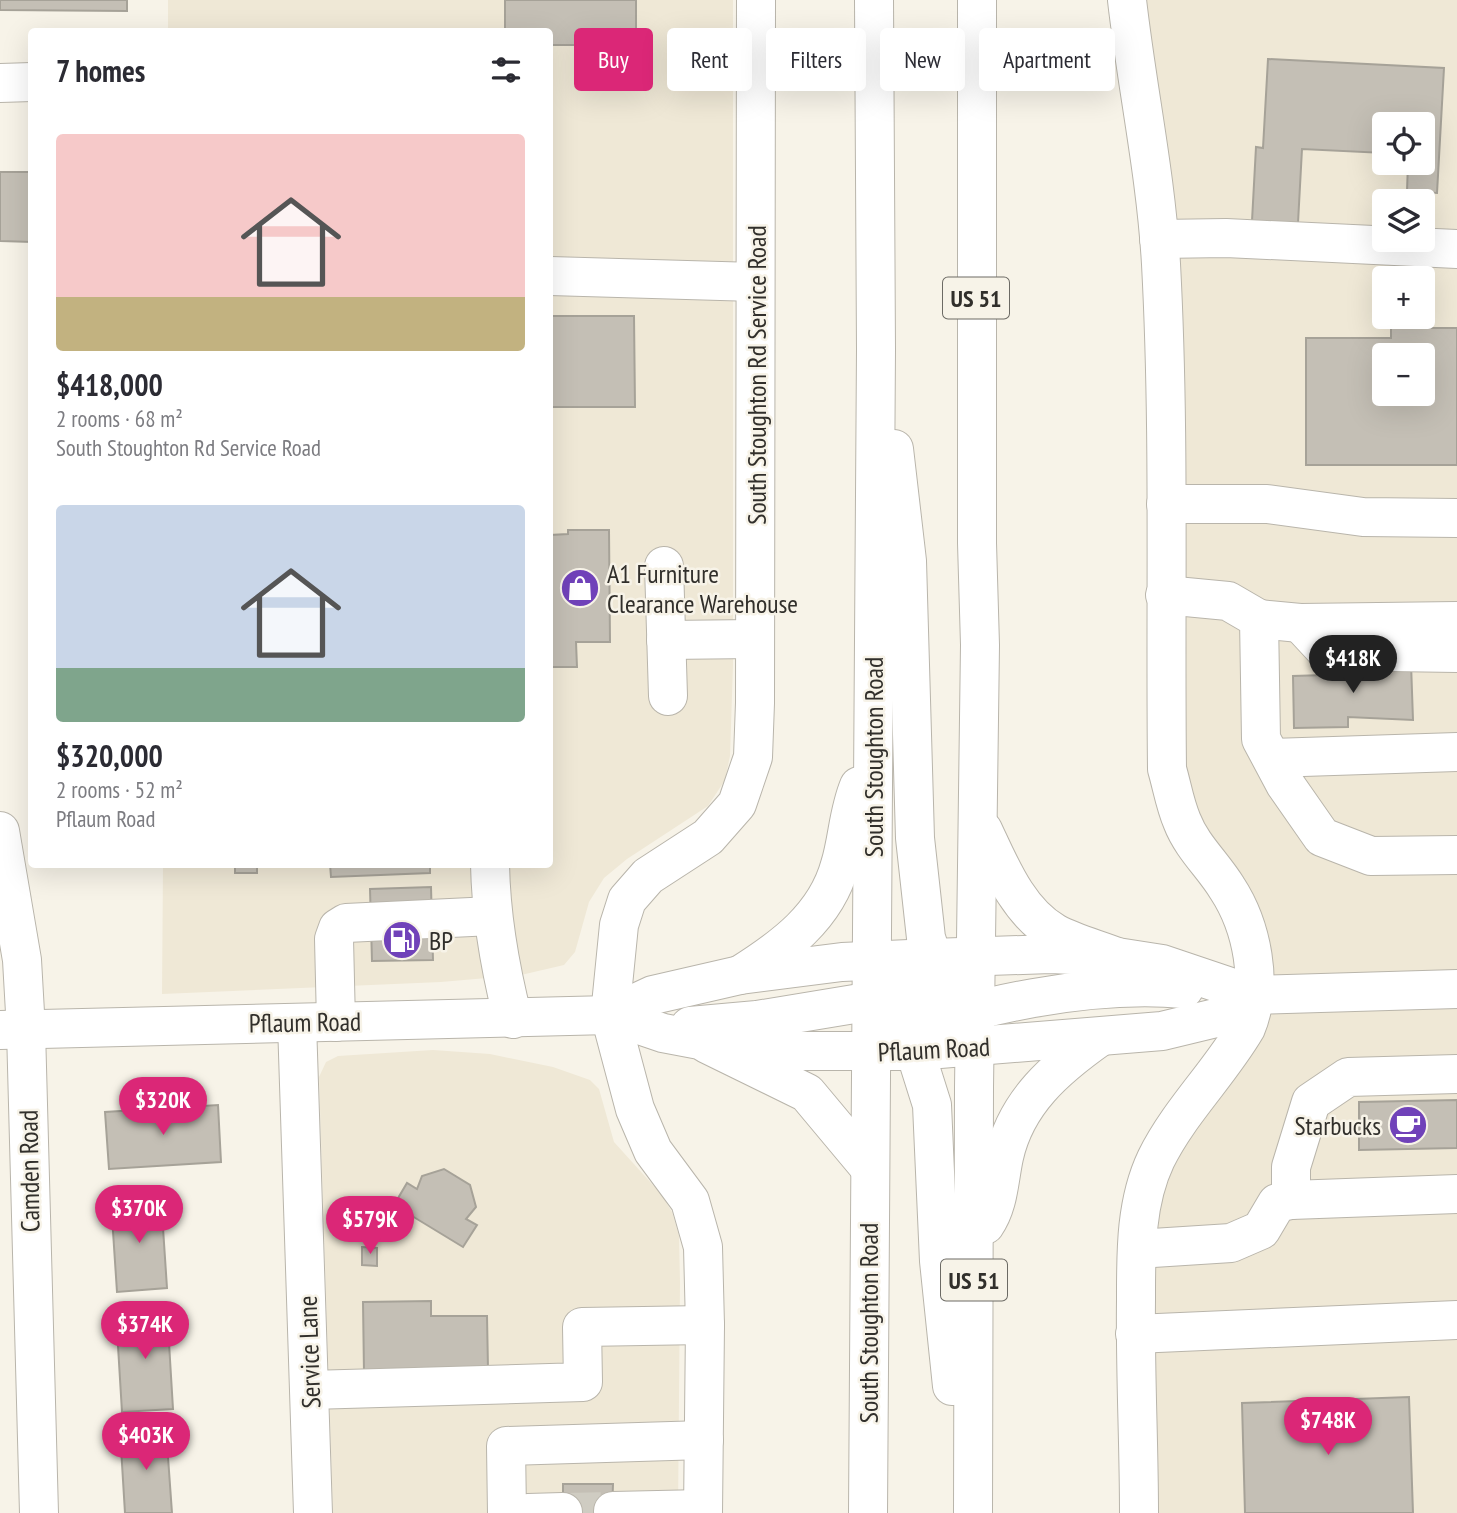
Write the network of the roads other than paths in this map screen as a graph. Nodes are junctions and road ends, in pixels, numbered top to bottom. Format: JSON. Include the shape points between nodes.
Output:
{"nodes":[{"id":1,"x":756,"y":0,"type":"edge"},
{"id":2,"x":874,"y":0,"type":"edge"},
{"id":3,"x":977,"y":0,"type":"edge"},
{"id":4,"x":1128,"y":0,"type":"edge"},
{"id":5,"x":28,"y":82,"type":"edge"},
{"id":6,"x":0,"y":83,"type":"edge"},
{"id":7,"x":1159,"y":239,"type":"junction"},
{"id":8,"x":1457,"y":249,"type":"edge"},
{"id":9,"x":553,"y":276,"type":"edge"},
{"id":10,"x":755,"y":282,"type":"junction"},
{"id":11,"x":876,"y":350,"type":"junction"},
{"id":12,"x":1166,"y":504,"type":"junction"},
{"id":13,"x":1457,"y":518,"type":"edge"},
{"id":14,"x":664,"y":566,"type":"dead end"},
{"id":15,"x":1165,"y":595,"type":"junction"},
{"id":16,"x":1259,"y":619,"type":"junction"},
{"id":17,"x":1457,"y":621,"type":"edge"},
{"id":18,"x":1300,"y":622,"type":"junction"},
{"id":19,"x":755,"y":639,"type":"junction"},
{"id":20,"x":666,"y":640,"type":"junction"},
{"id":21,"x":1457,"y":653,"type":"edge"},
{"id":22,"x":668,"y":696,"type":"dead end"},
{"id":23,"x":1457,"y":752,"type":"edge"},
{"id":24,"x":1272,"y":758,"type":"junction"},
{"id":25,"x":873,"y":759,"type":"junction"},
{"id":26,"x":979,"y":820,"type":"junction"},
{"id":27,"x":0,"y":831,"type":"edge"},
{"id":28,"x":1457,"y":855,"type":"edge"},
{"id":29,"x":490,"y":868,"type":"edge"},
{"id":30,"x":492,"y":916,"type":"junction"},
{"id":31,"x":976,"y":957,"type":"junction"},
{"id":32,"x":1116,"y":957,"type":"junction"},
{"id":33,"x":872,"y":961,"type":"junction"},
{"id":34,"x":740,"y":975,"type":"junction"},
{"id":35,"x":1457,"y":989,"type":"edge"},
{"id":36,"x":1254,"y":995,"type":"junction"},
{"id":37,"x":881,"y":1000,"type":"junction"},
{"id":38,"x":956,"y":1004,"type":"junction"},
{"id":39,"x":610,"y":1015,"type":"junction"},
{"id":40,"x":513,"y":1019,"type":"junction"},
{"id":41,"x":336,"y":1022,"type":"junction"},
{"id":42,"x":297,"y":1023,"type":"junction"},
{"id":43,"x":13,"y":1030,"type":"edge"},
{"id":44,"x":1100,"y":1037,"type":"junction"},
{"id":45,"x":911,"y":1042,"type":"junction"},
{"id":46,"x":707,"y":1044,"type":"junction"},
{"id":47,"x":871,"y":1052,"type":"junction"},
{"id":48,"x":1457,"y":1074,"type":"edge"},
{"id":49,"x":868,"y":1166,"type":"junction"},
{"id":50,"x":1457,"y":1194,"type":"edge"},
{"id":51,"x":1291,"y":1200,"type":"junction"},
{"id":52,"x":974,"y":1241,"type":"junction"},
{"id":53,"x":1137,"y":1249,"type":"junction"},
{"id":54,"x":1457,"y":1320,"type":"edge"},
{"id":55,"x":705,"y":1325,"type":"junction"},
{"id":56,"x":1135,"y":1334,"type":"junction"},
{"id":57,"x":310,"y":1390,"type":"junction"},
{"id":58,"x":704,"y":1440,"type":"junction"},
{"id":59,"x":612,"y":1511,"type":"dead end"},
{"id":60,"x":704,"y":1511,"type":"edge"},
{"id":61,"x":563,"y":1512,"type":"edge"},
{"id":62,"x":39,"y":1513,"type":"edge"},
{"id":63,"x":313,"y":1513,"type":"edge"},
{"id":64,"x":507,"y":1513,"type":"edge"},
{"id":65,"x":528,"y":1513,"type":"edge"},
{"id":66,"x":868,"y":1513,"type":"edge"},
{"id":67,"x":967,"y":1513,"type":"edge"},
{"id":68,"x":973,"y":1513,"type":"edge"},
{"id":69,"x":1139,"y":1513,"type":"edge"}],
"edges":[{"from":1,"to":10,"type":"street","name":"South Stoughton Rd Service Road"},
{"from":2,"to":11,"type":"street","name":"South Stoughton Road"},
{"from":3,"to":26,"type":"street","number":"US 51"},
{"from":4,"to":7,"type":"street"},
{"from":5,"to":6,"type":"street"},
{"from":7,"to":8,"type":"street","via":[[1226,237]]},
{"from":7,"to":12,"type":"street"},
{"from":9,"to":10,"type":"street"},
{"from":10,"to":19,"type":"street","name":"South Stoughton Rd Service Road"},
{"from":11,"to":25,"type":"street","name":"South Stoughton Road"},
{"from":11,"to":38,"type":"street","via":[[901,492],[907,561],[915,838],[926,938]]},
{"from":12,"to":13,"type":"street","via":[[1267,504],[1363,517]]},
{"from":12,"to":15,"type":"street"},
{"from":14,"to":20,"type":"street"},
{"from":15,"to":16,"type":"street","via":[[1228,601]]},
{"from":15,"to":36,"type":"street","via":[[1167,769],[1182,822],[1241,915],[1252,955]]},
{"from":16,"to":18,"type":"street"},
{"from":16,"to":24,"type":"street","via":[[1261,738]]},
{"from":17,"to":18,"type":"street"},
{"from":18,"to":21,"type":"street","via":[[1326,651]]},
{"from":19,"to":20,"type":"street"},
{"from":19,"to":39,"type":"street","name":"South Stoughton Rd Service Road","via":[[753,757],[747,780],[724,822],[648,876],[628,900],[619,925]]},
{"from":20,"to":22,"type":"street"},
{"from":23,"to":24,"type":"street"},
{"from":24,"to":28,"type":"street","via":[[1322,837],[1371,856]]},
{"from":25,"to":33,"type":"street","name":"South Stoughton Road"},
{"from":25,"to":34,"type":"street","via":[[855,796],[841,864],[824,902],[781,950]]},
{"from":26,"to":31,"type":"street","number":"US 51"},
{"from":26,"to":32,"type":"street","via":[[1006,878],[1031,912],[1054,932]]},
{"from":27,"to":43,"type":"street","name":"Camden Road","via":[[20,947]]},
{"from":29,"to":30,"type":"street"},
{"from":30,"to":40,"type":"street"},
{"from":30,"to":41,"type":"street","via":[[346,923],[338,928],[334,939]]},
{"from":31,"to":32,"type":"street","name":"Pflaum Road"},
{"from":31,"to":38,"type":"street","name":"Pflaum Road"},
{"from":31,"to":38,"type":"street","number":"US 51"},
{"from":32,"to":36,"type":"street","name":"Pflaum Road","via":[[1162,964]]},
{"from":33,"to":34,"type":"street","name":"Pflaum Road"},
{"from":33,"to":37,"type":"street"},
{"from":33,"to":38,"type":"street","name":"Pflaum Road"},
{"from":34,"to":39,"type":"street","name":"Pflaum Road","via":[[653,995]]},
{"from":35,"to":36,"type":"street","name":"Pflaum Road"},
{"from":36,"to":38,"type":"street","via":[[1118,987]]},
{"from":36,"to":44,"type":"street","name":"Pflaum Road","via":[[1239,1009],[1210,1021]]},
{"from":36,"to":53,"type":"street","via":[[1240,1038],[1156,1160],[1141,1206]]},
{"from":37,"to":38,"type":"street"},
{"from":37,"to":39,"type":"street","via":[[706,1027]]},
{"from":37,"to":45,"type":"street"},
{"from":37,"to":47,"type":"street","name":"South Stoughton Road"},
{"from":38,"to":44,"type":"street","name":"Pflaum Road"},
{"from":38,"to":45,"type":"street","name":"Pflaum Road"},
{"from":38,"to":52,"type":"street","number":"US 51"},
{"from":39,"to":40,"type":"street","name":"Pflaum Road"},
{"from":39,"to":46,"type":"street","name":"Pflaum Road"},
{"from":39,"to":55,"type":"street","name":"South Stoughton Rd Service Road","via":[[635,1109],[653,1151],[690,1201],[703,1247]]},
{"from":40,"to":41,"type":"street","name":"Pflaum Road"},
{"from":41,"to":42,"type":"street","name":"Pflaum Road"},
{"from":42,"to":43,"type":"street","name":"Pflaum Road"},
{"from":42,"to":57,"type":"street","name":"Service Lane"},
{"from":43,"to":62,"type":"street","name":"Camden Road"},
{"from":44,"to":52,"type":"street","via":[[1054,1073],[1022,1110],[1007,1143],[996,1204]]},
{"from":45,"to":47,"type":"street","name":"Pflaum Road"},
{"from":45,"to":67,"type":"street","via":[[932,1105],[939,1261]]},
{"from":46,"to":47,"type":"street","name":"Pflaum Road","via":[[779,1053]]},
{"from":46,"to":49,"type":"street","via":[[807,1093]]},
{"from":47,"to":49,"type":"street","name":"South Stoughton Road"},
{"from":48,"to":51,"type":"street","via":[[1348,1077],[1311,1102],[1291,1167]]},
{"from":49,"to":66,"type":"street","name":"South Stoughton Road"},
{"from":50,"to":51,"type":"street"},
{"from":51,"to":53,"type":"street","via":[[1277,1203],[1261,1230],[1231,1243]]},
{"from":52,"to":68,"type":"street","number":"US 51"},
{"from":53,"to":56,"type":"street"},
{"from":54,"to":56,"type":"street"},
{"from":55,"to":57,"type":"street","via":[[582,1327],[583,1382]]},
{"from":55,"to":58,"type":"street","name":"South Stoughton Rd Service Road"},
{"from":56,"to":69,"type":"street"},
{"from":57,"to":63,"type":"street","name":"Service Lane"},
{"from":58,"to":60,"type":"street","name":"South Stoughton Rd Service Road"},
{"from":58,"to":64,"type":"street","via":[[506,1446]]},
{"from":59,"to":60,"type":"street"},
{"from":61,"to":65,"type":"street"}]}
